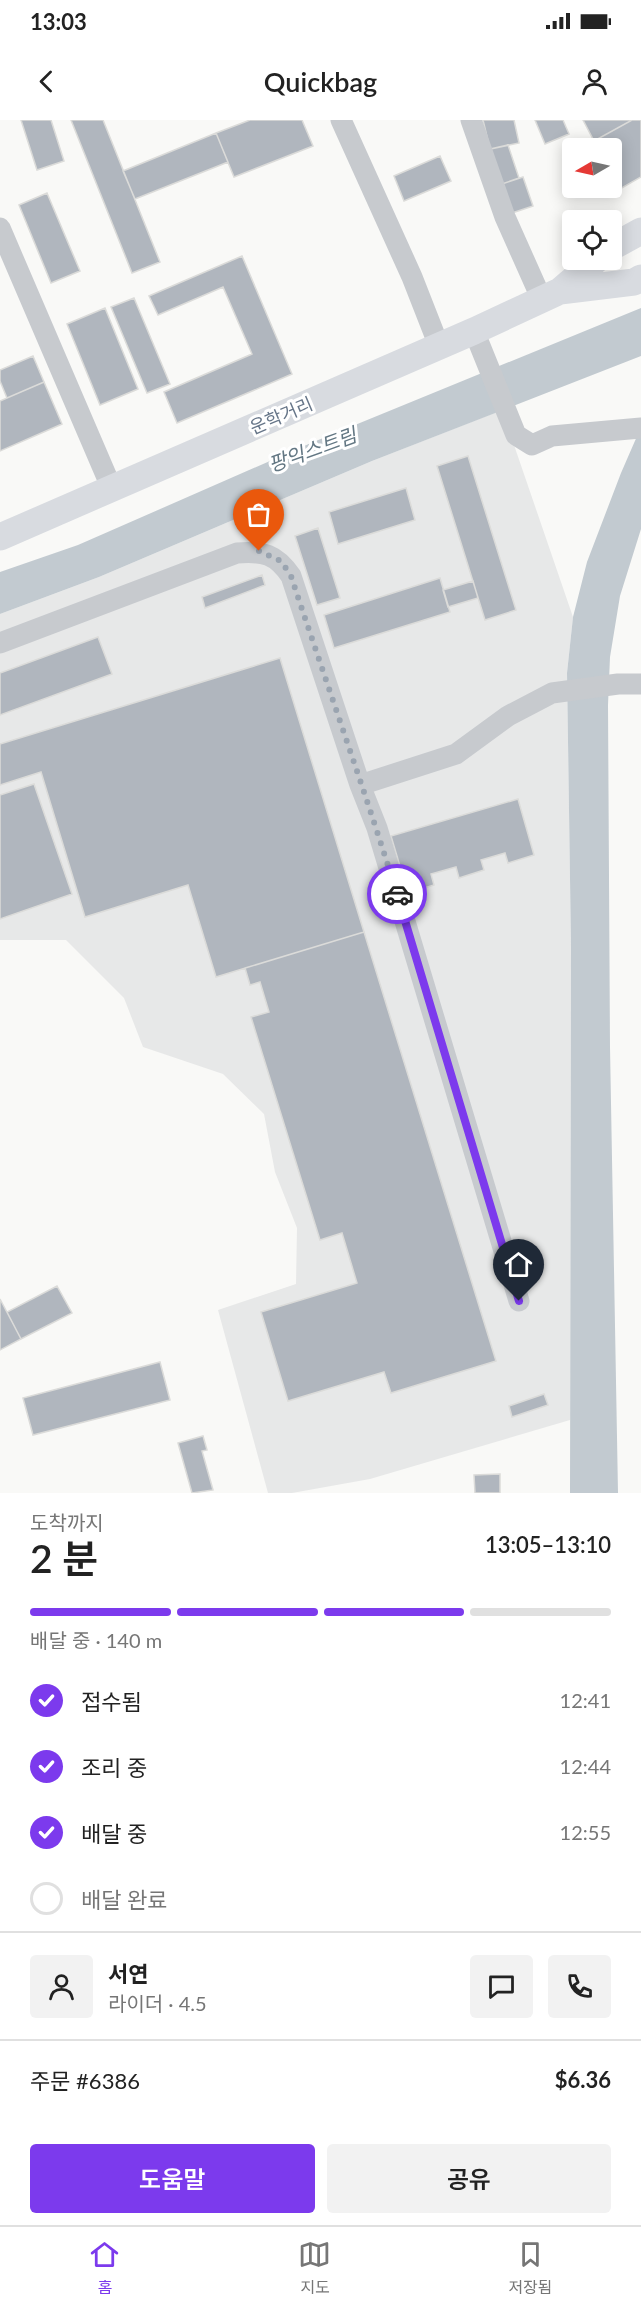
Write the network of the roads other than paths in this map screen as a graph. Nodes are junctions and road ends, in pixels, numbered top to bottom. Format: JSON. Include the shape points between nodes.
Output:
{"nodes":[{"id":1,"x":341,"y":120,"type":"edge"},
{"id":2,"x":471,"y":120,"type":"edge"},
{"id":3,"x":0,"y":228,"type":"edge"},
{"id":4,"x":641,"y":231,"type":"edge"},
{"id":5,"x":622,"y":241,"type":"edge"},
{"id":6,"x":583,"y":270,"type":"edge"},
{"id":7,"x":641,"y":278,"type":"edge"},
{"id":8,"x":551,"y":295,"type":"junction"},
{"id":9,"x":474,"y":331,"type":"junction"},
{"id":10,"x":439,"y":346,"type":"junction"},
{"id":11,"x":636,"y":428,"type":"edge"},
{"id":12,"x":112,"y":489,"type":"junction"},
{"id":13,"x":0,"y":537,"type":"edge"},
{"id":14,"x":0,"y":643,"type":"edge"},
{"id":15,"x":641,"y":684,"type":"edge"},
{"id":16,"x":360,"y":784,"type":"junction"},
{"id":17,"x":519,"y":1301,"type":"dead end"}],
"edges":[{"from":1,"to":10,"type":"street"},
{"from":2,"to":8,"type":"street","via":[[505,217]]},
{"from":3,"to":12,"type":"street"},
{"from":4,"to":5,"type":"main road"},
{"from":6,"to":8,"type":"main road","name":"운학거리"},
{"from":7,"to":8,"type":"main road","name":"운학거리"},
{"from":8,"to":9,"type":"main road","name":"운학거리"},
{"from":9,"to":10,"type":"main road","name":"운학거리"},
{"from":9,"to":11,"type":"street","via":[[516,435],[532,445],[552,436]]},
{"from":10,"to":12,"type":"main road","name":"운학거리"},
{"from":12,"to":13,"type":"main road","name":"운학거리"},
{"from":14,"to":16,"type":"street","via":[[237,553],[259,551],[281,561],[291,576]]},
{"from":15,"to":16,"type":"street","via":[[552,693],[508,716],[456,754]]},
{"from":16,"to":17,"type":"street","via":[[377,828]]}]}
